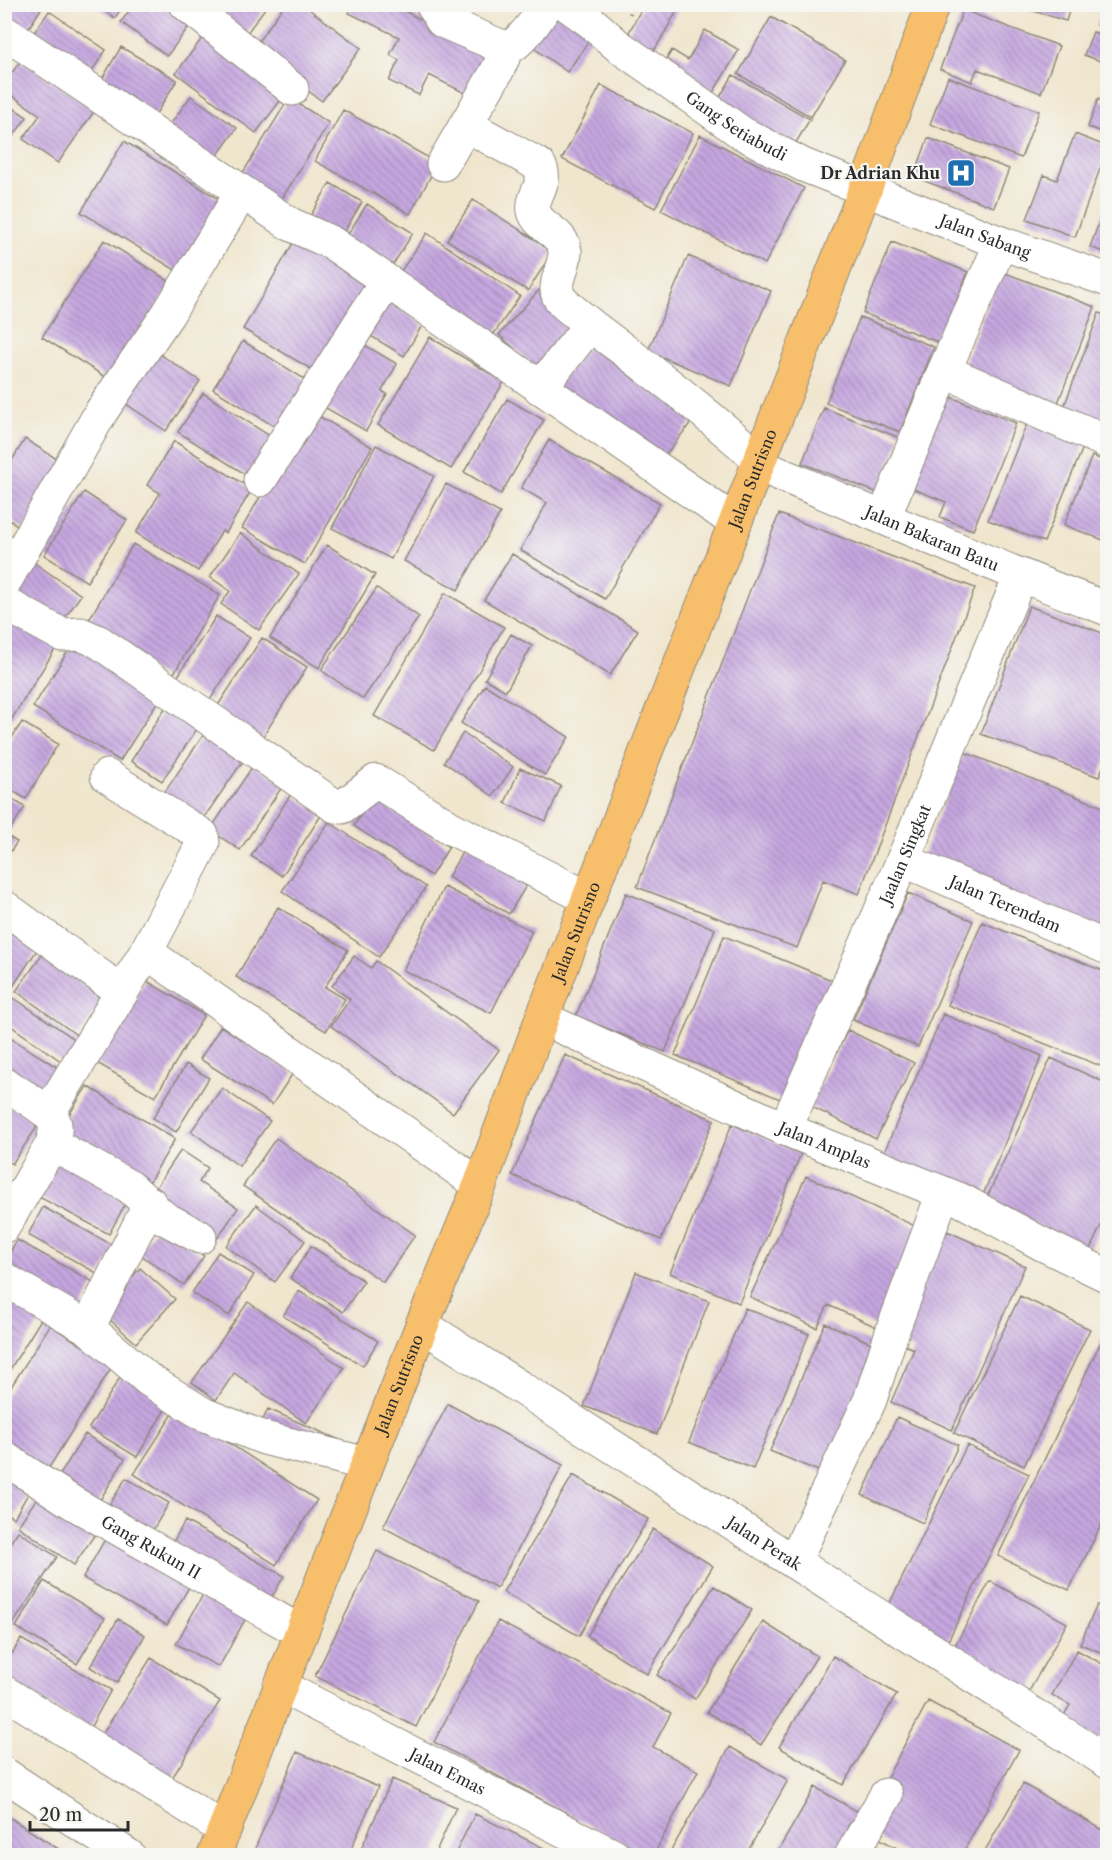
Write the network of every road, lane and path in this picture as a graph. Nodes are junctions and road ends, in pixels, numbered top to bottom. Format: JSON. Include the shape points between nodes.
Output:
{"nodes":[{"id":1,"x":186,"y":4,"type":"edge"},
{"id":2,"x":432,"y":4,"type":"edge"},
{"id":3,"x":547,"y":4,"type":"edge"},
{"id":4,"x":566,"y":4,"type":"edge"},
{"id":5,"x":933,"y":4,"type":"edge"},
{"id":6,"x":4,"y":32,"type":"edge"},
{"id":7,"x":507,"y":49,"type":"junction"},
{"id":8,"x":292,"y":89,"type":"dead end"},
{"id":9,"x":466,"y":125,"type":"junction"},
{"id":10,"x":444,"y":164,"type":"dead end"},
{"id":11,"x":865,"y":190,"type":"junction"},
{"id":12,"x":242,"y":192,"type":"junction"},
{"id":13,"x":1001,"y":243,"type":"junction"},
{"id":14,"x":1107,"y":280,"type":"edge"},
{"id":15,"x":386,"y":282,"type":"junction"},
{"id":16,"x":590,"y":325,"type":"junction"},
{"id":17,"x":944,"y":371,"type":"junction"},
{"id":18,"x":540,"y":388,"type":"junction"},
{"id":19,"x":1107,"y":442,"type":"edge"},
{"id":20,"x":759,"y":463,"type":"junction"},
{"id":21,"x":260,"y":480,"type":"dead end"},
{"id":22,"x":884,"y":517,"type":"junction"},
{"id":23,"x":735,"y":522,"type":"junction"},
{"id":24,"x":1020,"y":577,"type":"junction"},
{"id":25,"x":4,"y":583,"type":"edge"},
{"id":26,"x":4,"y":603,"type":"edge"},
{"id":27,"x":1107,"y":609,"type":"edge"},
{"id":28,"x":107,"y":776,"type":"dead end"},
{"id":29,"x":903,"y":860,"type":"junction"},
{"id":30,"x":588,"y":898,"type":"junction"},
{"id":31,"x":4,"y":907,"type":"edge"},
{"id":32,"x":1107,"y":948,"type":"edge"},
{"id":33,"x":146,"y":952,"type":"junction"},
{"id":34,"x":122,"y":992,"type":"junction"},
{"id":35,"x":542,"y":1018,"type":"junction"},
{"id":36,"x":4,"y":1084,"type":"edge"},
{"id":37,"x":50,"y":1129,"type":"junction"},
{"id":38,"x":785,"y":1129,"type":"junction"},
{"id":39,"x":480,"y":1185,"type":"junction"},
{"id":40,"x":944,"y":1193,"type":"junction"},
{"id":41,"x":150,"y":1203,"type":"junction"},
{"id":42,"x":4,"y":1226,"type":"edge"},
{"id":43,"x":200,"y":1237,"type":"dead end"},
{"id":44,"x":1107,"y":1276,"type":"edge"},
{"id":45,"x":4,"y":1279,"type":"edge"},
{"id":46,"x":422,"y":1325,"type":"junction"},
{"id":47,"x":88,"y":1328,"type":"junction"},
{"id":48,"x":4,"y":1458,"type":"edge"},
{"id":49,"x":367,"y":1464,"type":"junction"},
{"id":50,"x":795,"y":1562,"type":"junction"},
{"id":51,"x":301,"y":1632,"type":"junction"},
{"id":52,"x":280,"y":1686,"type":"junction"},
{"id":53,"x":4,"y":1692,"type":"edge"},
{"id":54,"x":1107,"y":1762,"type":"edge"},
{"id":55,"x":4,"y":1774,"type":"edge"},
{"id":56,"x":886,"y":1795,"type":"dead end"},
{"id":57,"x":219,"y":1848,"type":"edge"},
{"id":58,"x":129,"y":1856,"type":"edge"},
{"id":59,"x":614,"y":1856,"type":"edge"},
{"id":60,"x":851,"y":1856,"type":"edge"}],
"edges":[{"from":1,"to":8,"type":"street"},
{"from":2,"to":7,"type":"street","via":[[442,21]]},
{"from":3,"to":7,"type":"street","via":[[532,26]]},
{"from":4,"to":11,"type":"street","name":"Gang Setiabudi","via":[[742,133],[803,165]]},
{"from":5,"to":11,"type":"main road","name":"Jalan Sutrisno"},
{"from":6,"to":12,"type":"street"},
{"from":7,"to":9,"type":"street"},
{"from":9,"to":10,"type":"street"},
{"from":9,"to":16,"type":"street","name":"Jalan Bakaran Batu","via":[[543,170],[534,203],[535,215],[562,241],[565,251],[557,294]]},
{"from":11,"to":13,"type":"street","name":"Jalan Sabang"},
{"from":11,"to":20,"type":"main road","name":"Jalan Sutrisno"},
{"from":12,"to":15,"type":"street","via":[[290,224],[332,243]]},
{"from":12,"to":25,"type":"street","via":[[168,314],[101,412]]},
{"from":13,"to":14,"type":"street","name":"Jalan Sabang"},
{"from":13,"to":17,"type":"street"},
{"from":15,"to":18,"type":"street"},
{"from":15,"to":21,"type":"street"},
{"from":16,"to":18,"type":"street"},
{"from":16,"to":20,"type":"street","name":"Jalan Bakaran Batu","via":[[697,406]]},
{"from":17,"to":19,"type":"street"},
{"from":17,"to":22,"type":"street"},
{"from":18,"to":23,"type":"street"},
{"from":20,"to":22,"type":"street","name":"Jalan Bakaran Batu"},
{"from":20,"to":23,"type":"main road","name":"Jalan Sutrisno"},
{"from":22,"to":24,"type":"street","name":"Jalan Bakaran Batu"},
{"from":23,"to":30,"type":"main road","name":"Jalan Sutrisno"},
{"from":24,"to":27,"type":"street","name":"Jalan Bakaran Batu"},
{"from":24,"to":29,"type":"street","name":"Jaalan Singkat"},
{"from":26,"to":30,"type":"street","via":[[62,635],[81,634],[99,642],[335,806],[342,807],[376,781],[451,828]]},
{"from":28,"to":33,"type":"street","via":[[203,839]]},
{"from":29,"to":32,"type":"street","name":"Jalan Terendam"},
{"from":29,"to":38,"type":"street","name":"Jaalan Singkat"},
{"from":30,"to":35,"type":"main road","name":"Jalan Sutrisno"},
{"from":31,"to":34,"type":"street"},
{"from":33,"to":34,"type":"street"},
{"from":33,"to":39,"type":"street"},
{"from":34,"to":37,"type":"street"},
{"from":35,"to":38,"type":"street","name":"Jalan Amplas"},
{"from":35,"to":39,"type":"main road","name":"Jalan Sutrisno"},
{"from":36,"to":37,"type":"street"},
{"from":37,"to":41,"type":"street"},
{"from":37,"to":42,"type":"street"},
{"from":38,"to":40,"type":"street","name":"Jalan Amplas"},
{"from":39,"to":46,"type":"main road","name":"Jalan Sutrisno"},
{"from":40,"to":44,"type":"street","name":"Jalan Amplas"},
{"from":40,"to":50,"type":"street","via":[[870,1400]]},
{"from":41,"to":43,"type":"street","via":[[164,1218]]},
{"from":41,"to":47,"type":"street"},
{"from":45,"to":47,"type":"street"},
{"from":46,"to":49,"type":"main road","name":"Jalan Sutrisno"},
{"from":46,"to":50,"type":"street","name":"Jalan Perak"},
{"from":47,"to":49,"type":"street","via":[[149,1380],[203,1414],[264,1438]]},
{"from":48,"to":51,"type":"street","name":"Gang Rukun II","via":[[73,1503]]},
{"from":49,"to":51,"type":"main road","name":"Jalan Sutrisno"},
{"from":50,"to":54,"type":"street","name":"Jalan Perak"},
{"from":51,"to":52,"type":"main road","name":"Jalan Sutrisno"},
{"from":52,"to":57,"type":"main road","name":"Jalan Sutrisno"},
{"from":52,"to":59,"type":"street","name":"Jalan Emas"},
{"from":53,"to":57,"type":"street"},
{"from":55,"to":58,"type":"street"},
{"from":56,"to":60,"type":"street"}]}
